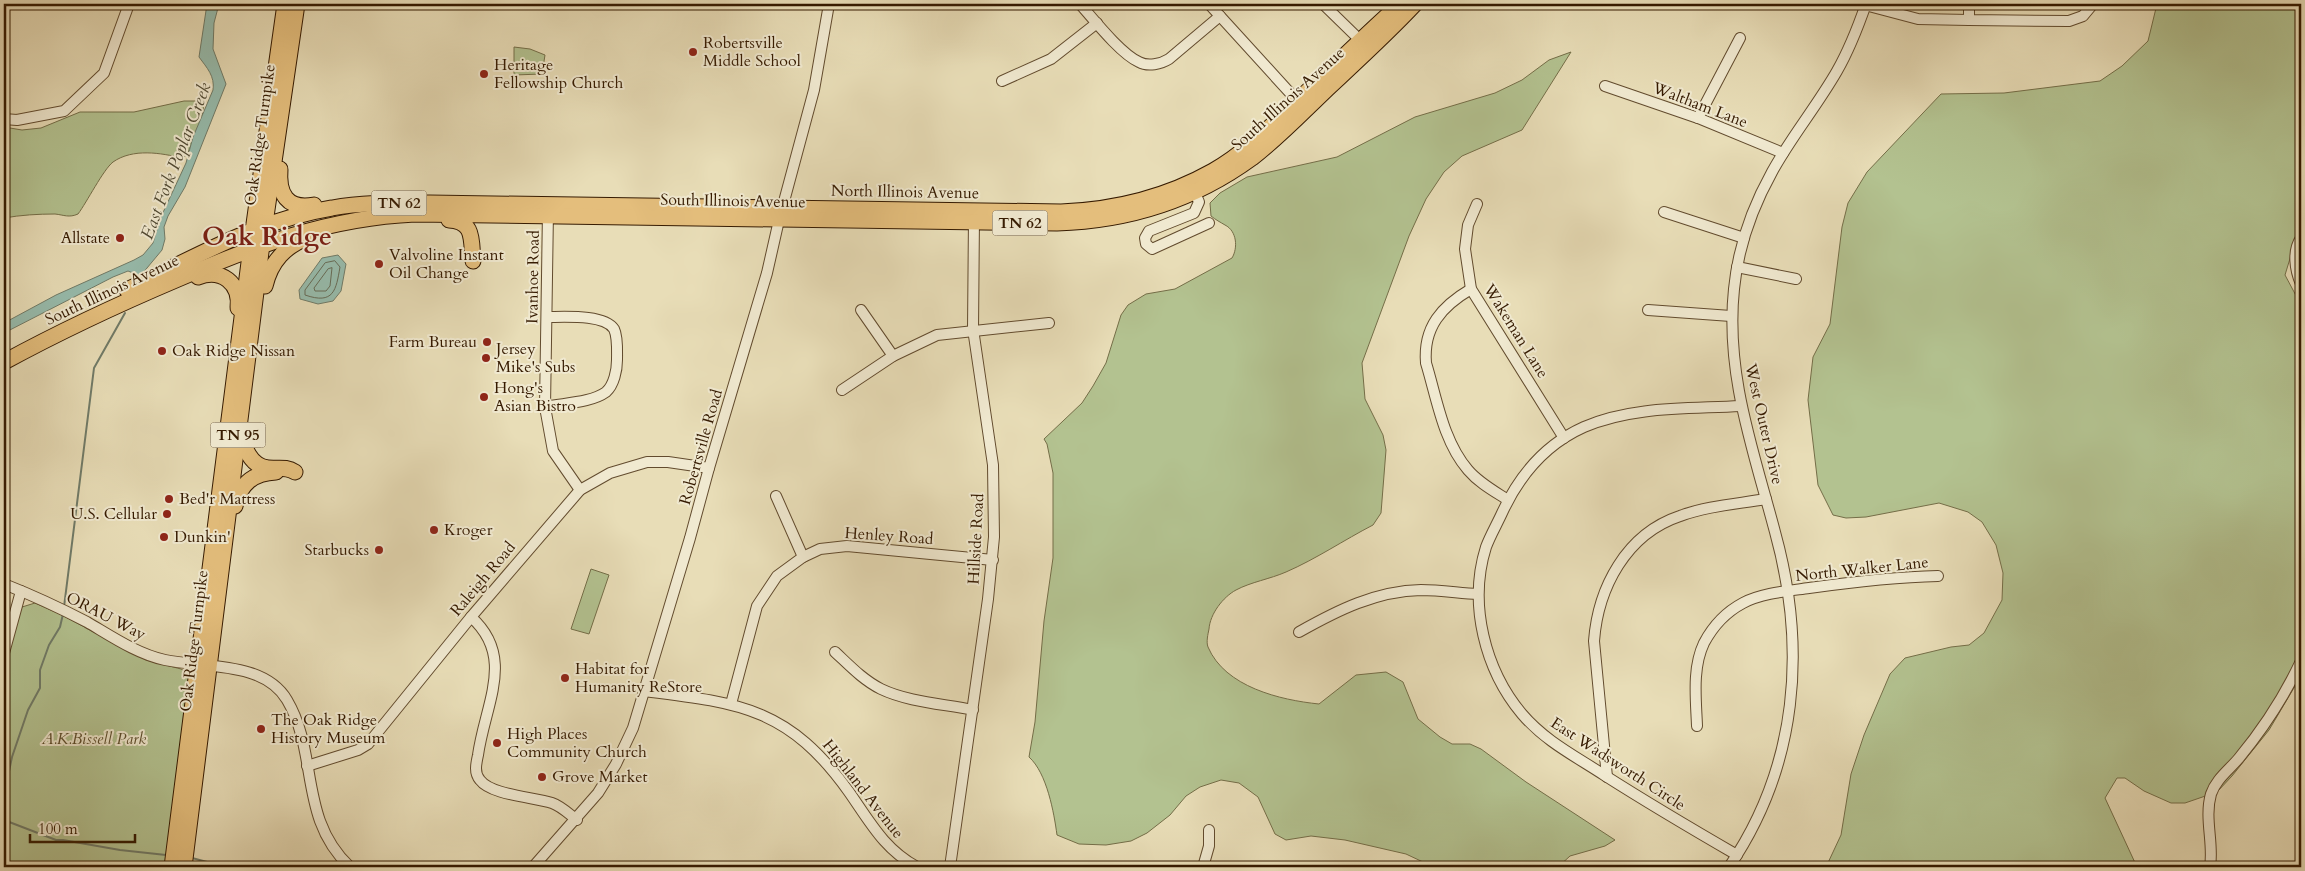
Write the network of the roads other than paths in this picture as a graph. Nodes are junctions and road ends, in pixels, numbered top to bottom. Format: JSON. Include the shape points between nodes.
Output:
{"nodes":[{"id":1,"x":129,"y":4,"type":"edge"},
{"id":2,"x":297,"y":4,"type":"edge"},
{"id":3,"x":829,"y":4,"type":"edge"},
{"id":4,"x":1080,"y":4,"type":"edge"},
{"id":5,"x":1209,"y":4,"type":"edge"},
{"id":6,"x":1323,"y":4,"type":"edge"},
{"id":7,"x":1400,"y":4,"type":"edge"},
{"id":8,"x":1415,"y":4,"type":"edge"},
{"id":9,"x":1866,"y":4,"type":"edge"},
{"id":10,"x":1969,"y":4,"type":"edge"},
{"id":11,"x":2093,"y":4,"type":"edge"},
{"id":12,"x":284,"y":9,"type":"edge"},
{"id":13,"x":1220,"y":16,"type":"junction"},
{"id":14,"x":1969,"y":20,"type":"junction"},
{"id":15,"x":1097,"y":23,"type":"junction"},
{"id":16,"x":1740,"y":38,"type":"dead end"},
{"id":17,"x":1365,"y":45,"type":"junction"},
{"id":18,"x":1002,"y":81,"type":"dead end"},
{"id":19,"x":1605,"y":86,"type":"dead end"},
{"id":20,"x":1302,"y":106,"type":"junction"},
{"id":21,"x":1698,"y":118,"type":"junction"},
{"id":22,"x":4,"y":119,"type":"edge"},
{"id":23,"x":279,"y":121,"type":"junction"},
{"id":24,"x":1783,"y":153,"type":"junction"},
{"id":25,"x":1193,"y":188,"type":"junction"},
{"id":26,"x":1477,"y":204,"type":"dead end"},
{"id":27,"x":355,"y":205,"type":"junction"},
{"id":28,"x":548,"y":211,"type":"junction"},
{"id":29,"x":1664,"y":212,"type":"dead end"},
{"id":30,"x":781,"y":214,"type":"junction"},
{"id":31,"x":388,"y":215,"type":"junction"},
{"id":32,"x":490,"y":216,"type":"junction"},
{"id":33,"x":974,"y":216,"type":"junction"},
{"id":34,"x":362,"y":219,"type":"junction"},
{"id":35,"x":1209,"y":222,"type":"dead end"},
{"id":36,"x":259,"y":229,"type":"junction"},
{"id":37,"x":238,"y":236,"type":"junction"},
{"id":38,"x":1744,"y":238,"type":"junction"},
{"id":39,"x":2301,"y":238,"type":"edge"},
{"id":40,"x":257,"y":246,"type":"junction"},
{"id":41,"x":1737,"y":267,"type":"junction"},
{"id":42,"x":1796,"y":278,"type":"dead end"},
{"id":43,"x":2301,"y":284,"type":"edge"},
{"id":44,"x":153,"y":289,"type":"junction"},
{"id":45,"x":1471,"y":289,"type":"junction"},
{"id":46,"x":861,"y":310,"type":"dead end"},
{"id":47,"x":1648,"y":310,"type":"dead end"},
{"id":48,"x":1731,"y":316,"type":"junction"},
{"id":49,"x":547,"y":317,"type":"junction"},
{"id":50,"x":1049,"y":323,"type":"dead end"},
{"id":51,"x":973,"y":329,"type":"junction"},
{"id":52,"x":4,"y":351,"type":"edge"},
{"id":53,"x":893,"y":356,"type":"junction"},
{"id":54,"x":237,"y":357,"type":"junction"},
{"id":55,"x":4,"y":362,"type":"edge"},
{"id":56,"x":247,"y":370,"type":"junction"},
{"id":57,"x":842,"y":390,"type":"dead end"},
{"id":58,"x":1740,"y":406,"type":"junction"},
{"id":59,"x":546,"y":407,"type":"junction"},
{"id":60,"x":1564,"y":438,"type":"junction"},
{"id":61,"x":709,"y":468,"type":"junction"},
{"id":62,"x":580,"y":490,"type":"junction"},
{"id":63,"x":776,"y":496,"type":"dead end"},
{"id":64,"x":1766,"y":499,"type":"junction"},
{"id":65,"x":1508,"y":500,"type":"junction"},
{"id":66,"x":803,"y":557,"type":"junction"},
{"id":67,"x":993,"y":560,"type":"junction"},
{"id":68,"x":1938,"y":576,"type":"dead end"},
{"id":69,"x":219,"y":583,"type":"junction"},
{"id":70,"x":4,"y":584,"type":"edge"},
{"id":71,"x":21,"y":591,"type":"junction"},
{"id":72,"x":1789,"y":591,"type":"junction"},
{"id":73,"x":1478,"y":594,"type":"junction"},
{"id":74,"x":471,"y":616,"type":"junction"},
{"id":75,"x":1299,"y":632,"type":"dead end"},
{"id":76,"x":835,"y":652,"type":"dead end"},
{"id":77,"x":4,"y":653,"type":"edge"},
{"id":78,"x":2301,"y":661,"type":"edge"},
{"id":79,"x":203,"y":666,"type":"junction"},
{"id":80,"x":644,"y":691,"type":"junction"},
{"id":81,"x":731,"y":704,"type":"junction"},
{"id":82,"x":973,"y":710,"type":"junction"},
{"id":83,"x":1697,"y":726,"type":"dead end"},
{"id":84,"x":307,"y":766,"type":"junction"},
{"id":85,"x":1607,"y":777,"type":"junction"},
{"id":86,"x":577,"y":820,"type":"junction"},
{"id":87,"x":1210,"y":830,"type":"dead end"},
{"id":88,"x":1737,"y":855,"type":"junction"},
{"id":89,"x":172,"y":867,"type":"edge"},
{"id":90,"x":184,"y":867,"type":"edge"},
{"id":91,"x":350,"y":867,"type":"edge"},
{"id":92,"x":532,"y":867,"type":"edge"},
{"id":93,"x":917,"y":867,"type":"edge"},
{"id":94,"x":950,"y":867,"type":"edge"},
{"id":95,"x":1203,"y":867,"type":"edge"},
{"id":96,"x":1729,"y":867,"type":"edge"},
{"id":97,"x":2210,"y":867,"type":"edge"}],
"edges":[{"from":1,"to":22,"type":"street","via":[[104,73],[64,111],[17,120]]},
{"from":2,"to":23,"type":"highway","name":"Oak Ridge Turnpike","number":"TN 95"},
{"from":3,"to":30,"type":"street","name":"Robertsville Road","via":[[814,90]]},
{"from":4,"to":15,"type":"street"},
{"from":5,"to":13,"type":"street"},
{"from":6,"to":17,"type":"street"},
{"from":7,"to":17,"type":"highway","name":"North Illinois Avenue","number":"TN 62"},
{"from":8,"to":17,"type":"highway","name":"South Illinois Avenue","number":"TN 62"},
{"from":9,"to":14,"type":"street","via":[[1918,19]]},
{"from":9,"to":24,"type":"street","name":"West Outer Drive","via":[[1844,58]]},
{"from":10,"to":14,"type":"street"},
{"from":11,"to":14,"type":"street","via":[[2083,16],[2069,21]]},
{"from":12,"to":36,"type":"highway","name":"Oak Ridge Turnpike","number":"TN 95"},
{"from":12,"to":37,"type":"highway","via":[[266,81],[246,222]]},
{"from":13,"to":15,"type":"street","via":[[1169,59],[1154,64],[1138,62]]},
{"from":13,"to":20,"type":"street"},
{"from":15,"to":18,"type":"street","via":[[1051,59]]},
{"from":16,"to":21,"type":"street"},
{"from":17,"to":20,"type":"highway","name":"North Illinois Avenue","number":"TN 62"},
{"from":19,"to":21,"type":"street","name":"Waltham Lane"},
{"from":20,"to":25,"type":"highway","name":"North Illinois Avenue","number":"TN 62"},
{"from":21,"to":24,"type":"street","name":"Waltham Lane"},
{"from":23,"to":27,"type":"highway","via":[[279,185],[287,200],[301,207],[328,203]]},
{"from":23,"to":36,"type":"highway","name":"Oak Ridge Turnpike","number":"TN 95"},
{"from":24,"to":38,"type":"street","name":"West Outer Drive","via":[[1761,194]]},
{"from":25,"to":33,"type":"highway","name":"North Illinois Avenue","number":"TN 62","via":[[1111,208]]},
{"from":25,"to":35,"type":"street","via":[[1199,202],[1194,213],[1149,231],[1146,244],[1152,249]]},
{"from":26,"to":45,"type":"street","name":"Wakeman Lane","via":[[1468,225],[1465,249]]},
{"from":27,"to":28,"type":"highway","name":"North Illinois Avenue","number":"TN 62","via":[[387,203]]},
{"from":27,"to":36,"type":"highway","name":"North Illinois Avenue","number":"TN 62","via":[[303,214]]},
{"from":28,"to":30,"type":"highway","name":"North Illinois Avenue","number":"TN 62"},
{"from":28,"to":32,"type":"highway","name":"South Illinois Avenue","number":"TN 62"},
{"from":28,"to":49,"type":"street","name":"Ivanhoe Road"},
{"from":29,"to":38,"type":"street"},
{"from":30,"to":33,"type":"highway","name":"North Illinois Avenue","number":"TN 62"},
{"from":30,"to":61,"type":"street","name":"Robertsville Road","via":[[767,273]]},
{"from":31,"to":32,"type":"highway","name":"South Illinois Avenue","number":"TN 62"},
{"from":31,"to":32,"type":"highway","via":[[461,222],[471,233],[473,261],[478,225]]},
{"from":31,"to":34,"type":"highway","name":"South Illinois Avenue","number":"TN 62"},
{"from":33,"to":51,"type":"street","name":"Hillside Road"},
{"from":34,"to":40,"type":"highway","name":"South Illinois Avenue","number":"TN 62","via":[[303,231]]},
{"from":34,"to":56,"type":"highway","via":[[345,228],[301,240],[279,255],[268,273]]},
{"from":36,"to":37,"type":"highway","name":"South Illinois Avenue","number":"TN 62"},
{"from":36,"to":40,"type":"highway","name":"Oak Ridge Turnpike","number":"TN 95"},
{"from":37,"to":52,"type":"highway","name":"South Illinois Avenue","number":"TN 62"},
{"from":38,"to":41,"type":"street","name":"West Outer Drive"},
{"from":39,"to":43,"type":"street","via":[[2296,246],[2295,260]]},
{"from":40,"to":44,"type":"highway","name":"South Illinois Avenue","number":"TN 62"},
{"from":40,"to":54,"type":"highway","name":"Oak Ridge Turnpike","number":"TN 95"},
{"from":40,"to":56,"type":"highway","name":"Oak Ridge Turnpike","number":"TN 95"},
{"from":41,"to":42,"type":"street"},
{"from":41,"to":48,"type":"street","name":"West Outer Drive"},
{"from":44,"to":54,"type":"highway","via":[[174,287],[205,274],[226,278],[237,290],[239,298],[235,329]]},
{"from":44,"to":55,"type":"highway","name":"South Illinois Avenue","number":"TN 62"},
{"from":45,"to":60,"type":"street","name":"Wakeman Lane"},
{"from":45,"to":65,"type":"street","via":[[1441,310],[1432,323],[1426,344],[1426,363],[1447,435],[1456,451],[1477,480]]},
{"from":46,"to":53,"type":"street"},
{"from":47,"to":48,"type":"street"},
{"from":48,"to":58,"type":"street","name":"West Outer Drive"},
{"from":49,"to":59,"type":"street","name":"Ivanhoe Road"},
{"from":49,"to":59,"type":"street","via":[[595,319],[608,324],[616,335],[617,363],[612,384],[606,392],[593,398]]},
{"from":50,"to":51,"type":"street"},
{"from":51,"to":53,"type":"street","via":[[937,335]]},
{"from":51,"to":67,"type":"street","name":"Hillside Road","via":[[993,465]]},
{"from":53,"to":57,"type":"street"},
{"from":54,"to":79,"type":"highway","name":"Oak Ridge Turnpike","number":"TN 95"},
{"from":56,"to":69,"type":"highway","name":"Oak Ridge Turnpike","number":"TN 95"},
{"from":56,"to":69,"type":"highway","via":[[244,447],[262,466],[289,468],[295,472],[260,474],[250,479],[242,489],[234,510],[230,545]]},
{"from":58,"to":60,"type":"street","name":"East Wadsworth Circle","via":[[1625,414]]},
{"from":58,"to":64,"type":"street","name":"West Outer Drive"},
{"from":59,"to":62,"type":"street","name":"Ivanhoe Road","via":[[553,451]]},
{"from":60,"to":65,"type":"street","name":"East Wadsworth Circle","via":[[1531,466]]},
{"from":61,"to":62,"type":"street","name":"Raleigh Road","via":[[647,462],[610,473]]},
{"from":61,"to":80,"type":"street","name":"Robertsville Road"},
{"from":62,"to":74,"type":"street","name":"Raleigh Road"},
{"from":63,"to":66,"type":"street"},
{"from":64,"to":72,"type":"street","name":"West Outer Drive"},
{"from":64,"to":85,"type":"street","via":[[1703,509],[1665,522],[1631,548],[1611,576],[1596,618],[1594,641]]},
{"from":65,"to":73,"type":"street","name":"East Wadsworth Circle","via":[[1486,547]]},
{"from":66,"to":67,"type":"street","name":"Henley Road","via":[[820,549],[847,546]]},
{"from":66,"to":81,"type":"street","name":"Henley Road","via":[[777,576],[758,606]]},
{"from":67,"to":82,"type":"street","name":"Hillside Road"},
{"from":68,"to":72,"type":"street","name":"North Walker Lane"},
{"from":69,"to":79,"type":"highway","name":"Oak Ridge Turnpike","number":"TN 95"},
{"from":70,"to":71,"type":"street","name":"ORAU Way"},
{"from":71,"to":77,"type":"street"},
{"from":71,"to":79,"type":"street","name":"ORAU Way","via":[[154,656]]},
{"from":72,"to":83,"type":"street","name":"North Walker Lane","via":[[1744,602],[1726,614],[1710,634],[1703,646],[1696,676]]},
{"from":72,"to":88,"type":"street","name":"West Outer Drive","via":[[1794,658],[1787,725],[1770,788]]},
{"from":73,"to":75,"type":"street","via":[[1421,590],[1382,595],[1355,603]]},
{"from":73,"to":85,"type":"street","name":"East Wadsworth Circle","via":[[1489,657],[1508,695],[1522,714],[1552,742]]},
{"from":74,"to":84,"type":"street","name":"Raleigh Road","via":[[368,744]]},
{"from":74,"to":86,"type":"street","via":[[489,637],[496,664],[478,753],[476,770],[479,780],[488,788],[552,803]]},
{"from":76,"to":82,"type":"street","via":[[862,677],[887,691]]},
{"from":78,"to":97,"type":"street","via":[[2276,705],[2212,793],[2209,804]]},
{"from":79,"to":84,"type":"street","via":[[252,673],[274,684],[296,716]]},
{"from":79,"to":89,"type":"highway","name":"Oak Ridge Turnpike","number":"TN 95"},
{"from":79,"to":90,"type":"highway","name":"Oak Ridge Turnpike","number":"TN 95"},
{"from":80,"to":81,"type":"street","name":"Highland Avenue"},
{"from":80,"to":86,"type":"street","name":"Robertsville Road","via":[[633,728],[616,764]]},
{"from":81,"to":93,"type":"street","name":"Highland Avenue","via":[[774,720],[812,746],[886,845]]},
{"from":82,"to":94,"type":"street","name":"Hillside Road"},
{"from":84,"to":91,"type":"street","via":[[321,826]]},
{"from":85,"to":88,"type":"street","name":"East Wadsworth Circle"},
{"from":86,"to":92,"type":"street","name":"Robertsville Road"},
{"from":87,"to":95,"type":"street"},
{"from":88,"to":96,"type":"street","name":"West Outer Drive"}]}
